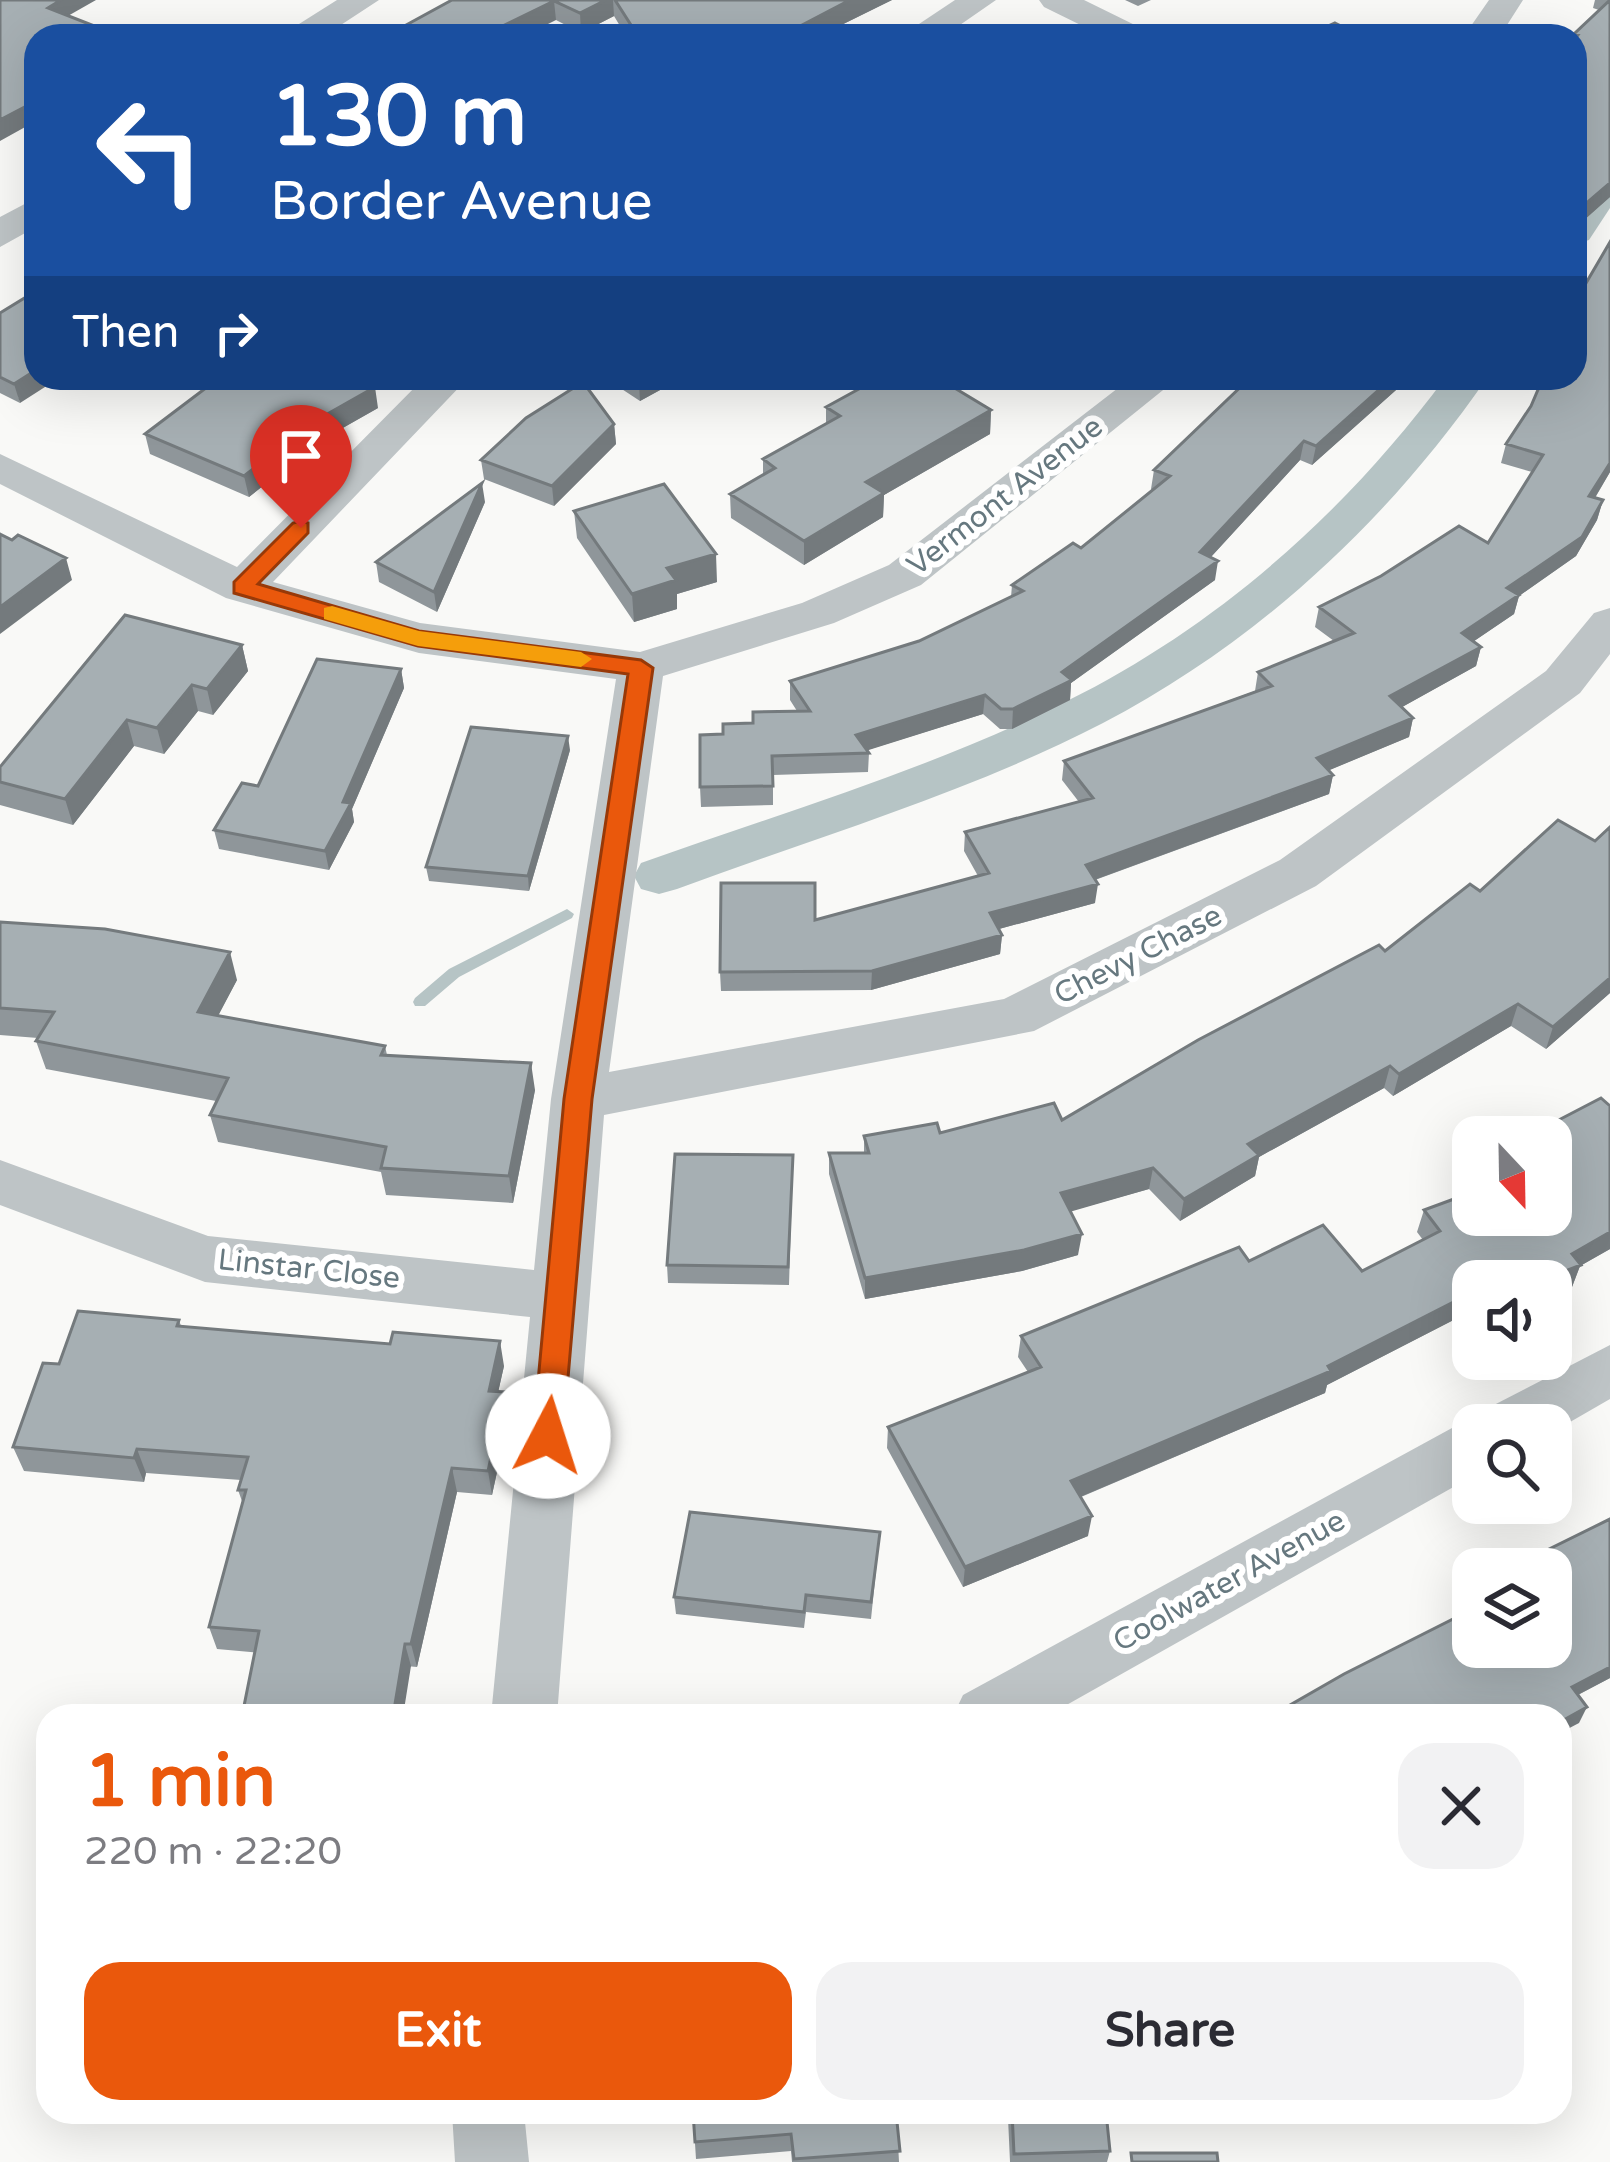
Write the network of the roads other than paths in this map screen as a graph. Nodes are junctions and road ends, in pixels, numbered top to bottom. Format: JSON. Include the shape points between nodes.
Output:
{"nodes":[{"id":1,"x":362,"y":0,"type":"edge"},
{"id":2,"x":979,"y":0,"type":"edge"},
{"id":3,"x":1056,"y":0,"type":"edge"},
{"id":4,"x":319,"y":24,"type":"edge"},
{"id":5,"x":939,"y":24,"type":"edge"},
{"id":6,"x":1106,"y":24,"type":"edge"},
{"id":7,"x":435,"y":390,"type":"edge"},
{"id":8,"x":1142,"y":390,"type":"edge"},
{"id":9,"x":0,"y":466,"type":"edge"},
{"id":10,"x":242,"y":587,"type":"junction"},
{"id":11,"x":1610,"y":622,"type":"edge"},
{"id":12,"x":641,"y":668,"type":"junction"},
{"id":13,"x":578,"y":1099,"type":"junction"},
{"id":14,"x":0,"y":1183,"type":"edge"},
{"id":15,"x":559,"y":1296,"type":"junction"},
{"id":16,"x":1610,"y":1370,"type":"edge"},
{"id":17,"x":1548,"y":1404,"type":"edge"},
{"id":18,"x":1452,"y":1458,"type":"edge"},
{"id":19,"x":525,"y":1704,"type":"edge"},
{"id":20,"x":1008,"y":1704,"type":"edge"},
{"id":21,"x":489,"y":2124,"type":"edge"},
{"id":22,"x":492,"y":2162,"type":"edge"}],
"edges":[{"from":1,"to":4,"type":"street"},
{"from":2,"to":5,"type":"street"},
{"from":3,"to":6,"type":"street"},
{"from":7,"to":10,"type":"street"},
{"from":8,"to":12,"type":"street","name":"Vermont Avenue","via":[[905,575],[818,613]]},
{"from":9,"to":10,"type":"street"},
{"from":10,"to":12,"type":"street","via":[[418,638]]},
{"from":11,"to":13,"type":"street","name":"Chevy Chase","via":[[1564,682],[1298,873],[1015,1017]]},
{"from":12,"to":13,"type":"street"},
{"from":13,"to":15,"type":"street"},
{"from":14,"to":15,"type":"street","name":"Linstar Close","via":[[205,1258]]},
{"from":15,"to":19,"type":"street"},
{"from":16,"to":17,"type":"street"},
{"from":18,"to":20,"type":"street","name":"Coolwater Avenue"},
{"from":21,"to":22,"type":"street"}]}
